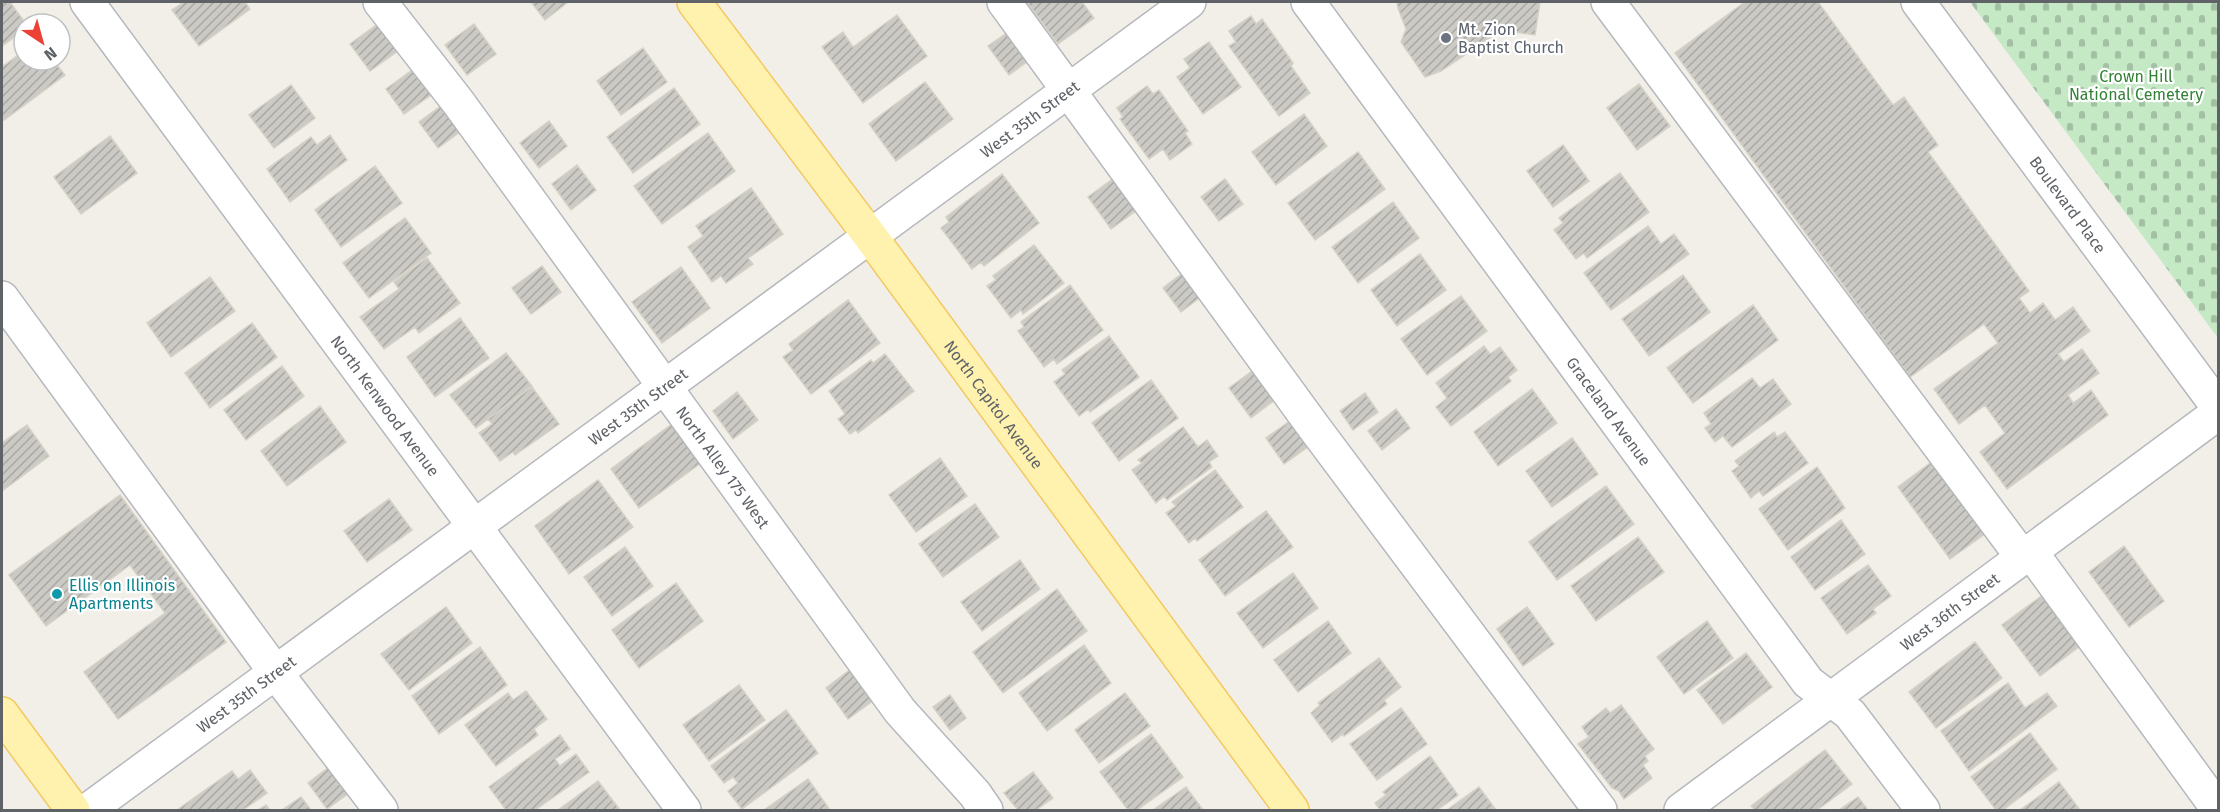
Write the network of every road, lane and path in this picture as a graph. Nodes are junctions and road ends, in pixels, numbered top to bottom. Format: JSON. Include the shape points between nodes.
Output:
{"nodes":[{"id":1,"x":87,"y":2,"type":"edge"},
{"id":2,"x":380,"y":2,"type":"edge"},
{"id":3,"x":694,"y":2,"type":"edge"},
{"id":4,"x":1004,"y":2,"type":"edge"},
{"id":5,"x":1189,"y":2,"type":"edge"},
{"id":6,"x":1308,"y":2,"type":"edge"},
{"id":7,"x":1608,"y":2,"type":"edge"},
{"id":8,"x":1918,"y":2,"type":"edge"},
{"id":9,"x":1069,"y":90,"type":"junction"},
{"id":10,"x":870,"y":236,"type":"junction"},
{"id":11,"x":2,"y":298,"type":"edge"},
{"id":12,"x":665,"y":387,"type":"junction"},
{"id":13,"x":2218,"y":407,"type":"edge"},
{"id":14,"x":2218,"y":413,"type":"edge"},
{"id":15,"x":476,"y":525,"type":"junction"},
{"id":16,"x":2027,"y":555,"type":"junction"},
{"id":17,"x":276,"y":673,"type":"junction"},
{"id":18,"x":1831,"y":700,"type":"junction"},
{"id":19,"x":2,"y":714,"type":"edge"},
{"id":20,"x":2218,"y":809,"type":"edge"},
{"id":21,"x":73,"y":810,"type":"edge"},
{"id":22,"x":88,"y":810,"type":"edge"},
{"id":23,"x":381,"y":810,"type":"edge"},
{"id":24,"x":684,"y":810,"type":"edge"},
{"id":25,"x":986,"y":810,"type":"edge"},
{"id":26,"x":1292,"y":810,"type":"edge"},
{"id":27,"x":1600,"y":810,"type":"edge"},
{"id":28,"x":1681,"y":810,"type":"edge"},
{"id":29,"x":1923,"y":810,"type":"edge"}],
"edges":[{"from":1,"to":15,"type":"street","name":"North Kenwood Avenue"},
{"from":2,"to":12,"type":"street","name":"North Alley 175 West","via":[[458,102]]},
{"from":3,"to":10,"type":"main road","name":"North Capitol Avenue"},
{"from":4,"to":9,"type":"street"},
{"from":5,"to":9,"type":"street","name":"West 35th Street"},
{"from":6,"to":18,"type":"street","name":"Graceland Avenue","via":[[1808,682]]},
{"from":7,"to":16,"type":"street"},
{"from":8,"to":13,"type":"street","name":"Boulevard Place"},
{"from":9,"to":10,"type":"street","name":"West 35th Street"},
{"from":9,"to":27,"type":"street","via":[[1313,426]]},
{"from":10,"to":12,"type":"street","name":"West 35th Street"},
{"from":10,"to":26,"type":"main road","name":"North Capitol Avenue"},
{"from":11,"to":17,"type":"street"},
{"from":12,"to":15,"type":"street","name":"West 35th Street"},
{"from":12,"to":25,"type":"street","name":"North Alley 175 West","via":[[900,711]]},
{"from":14,"to":16,"type":"street","name":"West 36th Street"},
{"from":15,"to":17,"type":"street","name":"West 35th Street"},
{"from":15,"to":24,"type":"street","name":"North Kenwood Avenue"},
{"from":16,"to":18,"type":"street","name":"West 36th Street"},
{"from":16,"to":20,"type":"street"},
{"from":17,"to":22,"type":"street","name":"West 35th Street"},
{"from":17,"to":23,"type":"street"},
{"from":18,"to":28,"type":"street","name":"West 36th Street"},
{"from":18,"to":29,"type":"street","name":"Graceland Avenue","via":[[1860,725]]},
{"from":19,"to":21,"type":"main road"}]}
